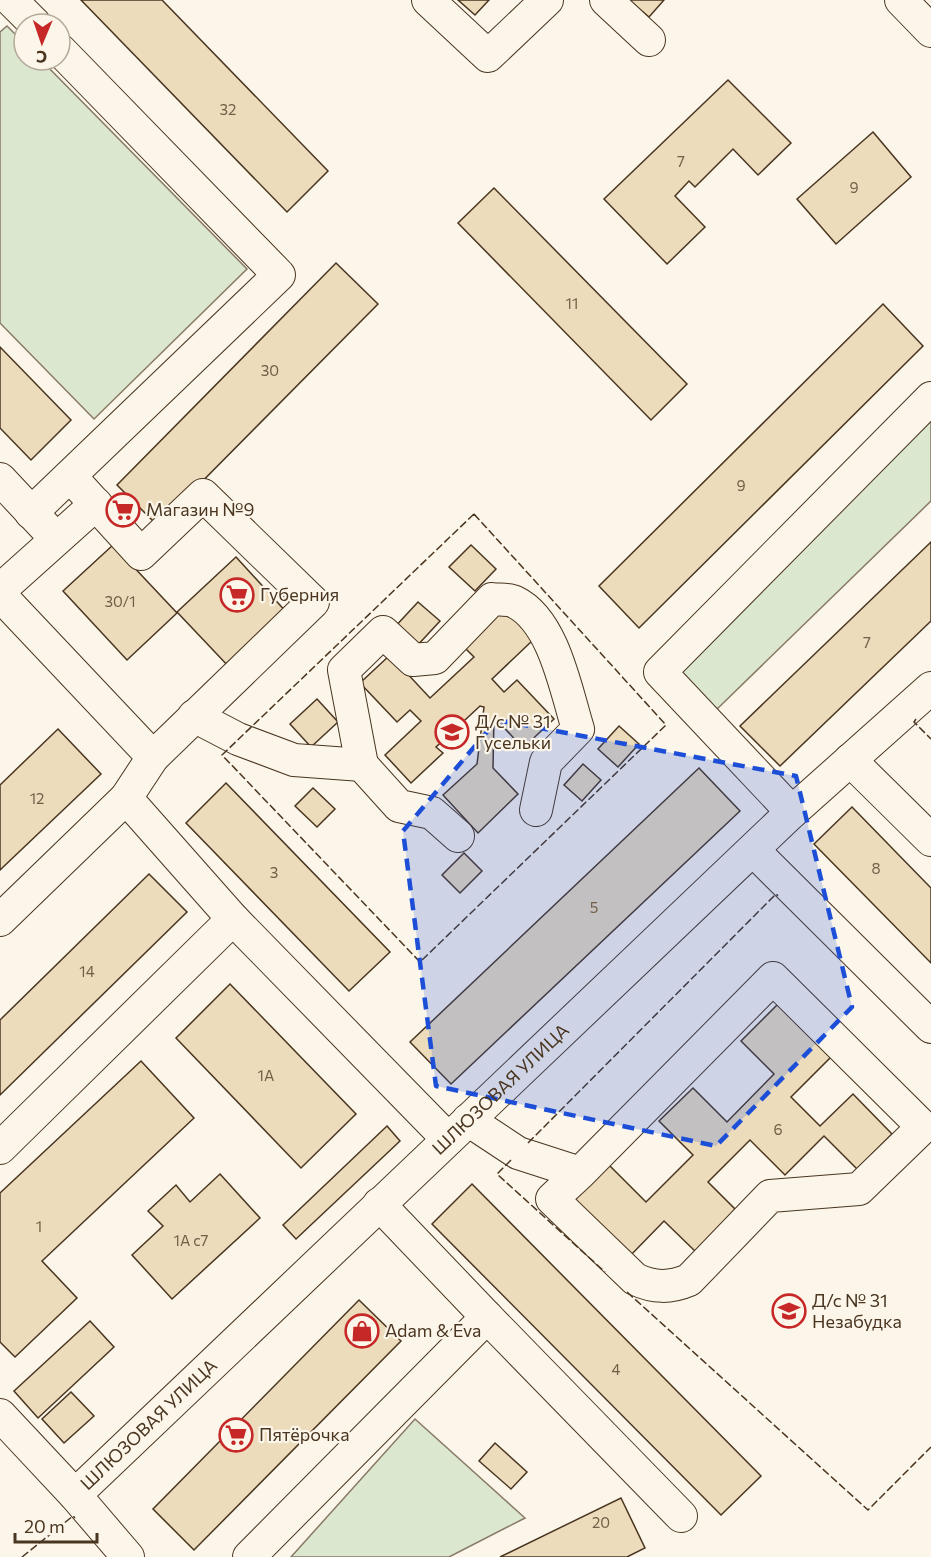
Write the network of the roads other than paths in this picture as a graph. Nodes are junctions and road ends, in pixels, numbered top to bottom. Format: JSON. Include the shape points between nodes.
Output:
{"nodes":[{"id":1,"x":11,"y":0,"type":"edge"},
{"id":2,"x":428,"y":0,"type":"edge"},
{"id":3,"x":547,"y":0,"type":"edge"},
{"id":4,"x":606,"y":0,"type":"edge"},
{"id":5,"x":901,"y":0,"type":"edge"},
{"id":6,"x":0,"y":10,"type":"edge"},
{"id":7,"x":23,"y":12,"type":"edge"},
{"id":8,"x":931,"y":31,"type":"edge"},
{"id":9,"x":649,"y":40,"type":"dead end"},
{"id":10,"x":72,"y":62,"type":"edge"},
{"id":11,"x":931,"y":398,"type":"edge"},
{"id":12,"x":70,"y":476,"type":"junction"},
{"id":13,"x":0,"y":479,"type":"edge"},
{"id":14,"x":96,"y":504,"type":"junction"},
{"id":15,"x":31,"y":513,"type":"junction"},
{"id":16,"x":56,"y":540,"type":"junction"},
{"id":17,"x":0,"y":590,"type":"edge"},
{"id":18,"x":0,"y":595,"type":"edge"},
{"id":19,"x":931,"y":688,"type":"edge"},
{"id":20,"x":194,"y":716,"type":"junction"},
{"id":21,"x":153,"y":757,"type":"junction"},
{"id":22,"x":850,"y":760,"type":"junction"},
{"id":23,"x":362,"y":765,"type":"junction"},
{"id":24,"x":126,"y":798,"type":"junction"},
{"id":25,"x":536,"y":810,"type":"dead end"},
{"id":26,"x":792,"y":812,"type":"junction"},
{"id":27,"x":458,"y":836,"type":"dead end"},
{"id":28,"x":931,"y":840,"type":"edge"},
{"id":29,"x":753,"y":850,"type":"junction"},
{"id":30,"x":0,"y":920,"type":"edge"},
{"id":31,"x":233,"y":920,"type":"junction"},
{"id":32,"x":931,"y":1027,"type":"edge"},
{"id":33,"x":458,"y":1129,"type":"junction"},
{"id":34,"x":0,"y":1148,"type":"edge"},
{"id":35,"x":580,"y":1173,"type":"junction"},
{"id":36,"x":379,"y":1204,"type":"junction"},
{"id":37,"x":487,"y":1317,"type":"junction"},
{"id":38,"x":3,"y":1424,"type":"edge"},
{"id":39,"x":75,"y":1495,"type":"junction"},
{"id":40,"x":681,"y":1516,"type":"dead end"},
{"id":41,"x":128,"y":1557,"type":"edge"},
{"id":42,"x":249,"y":1557,"type":"edge"}],
"edges":[{"from":1,"to":6,"type":"street"},
{"from":1,"to":7,"type":"street"},
{"from":2,"to":3,"type":"street","via":[[488,56]]},
{"from":4,"to":9,"type":"street"},
{"from":5,"to":8,"type":"street"},
{"from":10,"to":12,"type":"street","via":[[279,275]]},
{"from":11,"to":26,"type":"street","via":[[660,672]]},
{"from":12,"to":14,"type":"street"},
{"from":12,"to":15,"type":"street"},
{"from":13,"to":15,"type":"street"},
{"from":14,"to":16,"type":"street"},
{"from":14,"to":20,"type":"street","via":[[141,554],[203,495],[313,602]]},
{"from":15,"to":16,"type":"street"},
{"from":16,"to":17,"type":"street"},
{"from":18,"to":21,"type":"street"},
{"from":19,"to":22,"type":"street","name":"ШЛЮЗОВАЯ УЛИЦА"},
{"from":20,"to":21,"type":"street"},
{"from":20,"to":23,"type":"street","via":[[238,739],[294,760]]},
{"from":21,"to":24,"type":"street"},
{"from":22,"to":26,"type":"street","name":"ШЛЮЗОВАЯ УЛИЦА"},
{"from":22,"to":28,"type":"street"},
{"from":23,"to":25,"type":"street","via":[[344,670],[383,632],[412,660],[435,658],[492,599],[515,601],[548,634],[578,729],[546,762]]},
{"from":23,"to":27,"type":"street","via":[[399,806],[432,813]]},
{"from":24,"to":30,"type":"street"},
{"from":24,"to":31,"type":"street"},
{"from":26,"to":29,"type":"street","name":"ШЛЮЗОВАЯ УЛИЦА"},
{"from":29,"to":32,"type":"street"},
{"from":29,"to":33,"type":"street","name":"ШЛЮЗОВАЯ УЛИЦА"},
{"from":31,"to":33,"type":"street"},
{"from":31,"to":34,"type":"street"},
{"from":33,"to":35,"type":"street"},
{"from":33,"to":36,"type":"street","name":"ШЛЮЗОВАЯ УЛИЦА"},
{"from":35,"to":35,"type":"street","via":[[772,978],[922,1127],[858,1189],[770,1196],[700,1270],[676,1286],[648,1285],[635,1279],[552,1199]]},
{"from":36,"to":37,"type":"street"},
{"from":36,"to":39,"type":"street","name":"ШЛЮЗОВАЯ УЛИЦА"},
{"from":37,"to":40,"type":"street"},
{"from":37,"to":42,"type":"street"},
{"from":38,"to":39,"type":"street"},
{"from":39,"to":41,"type":"street"}]}
